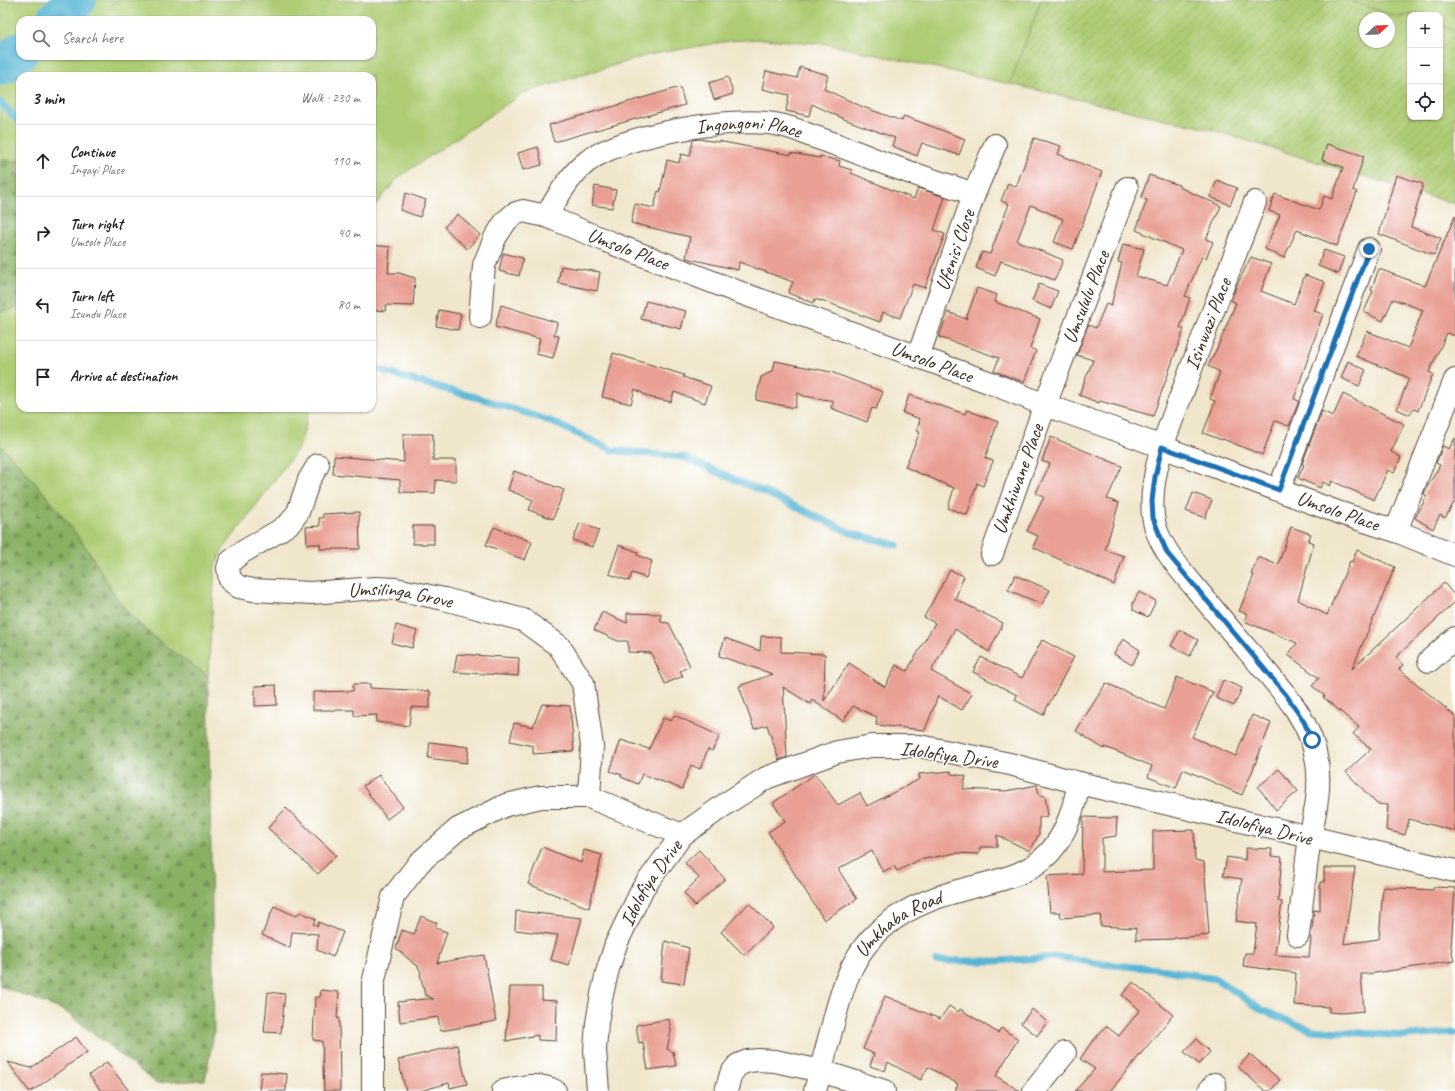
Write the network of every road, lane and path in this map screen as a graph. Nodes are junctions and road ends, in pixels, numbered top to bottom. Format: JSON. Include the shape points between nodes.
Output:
{"nodes":[{"id":1,"x":995,"y":145,"type":"dead end"},
{"id":2,"x":1126,"y":188,"type":"dead end"},
{"id":3,"x":974,"y":194,"type":"junction"},
{"id":4,"x":1256,"y":202,"type":"dead end"},
{"id":5,"x":546,"y":216,"type":"junction"},
{"id":6,"x":1369,"y":249,"type":"dead end"},
{"id":7,"x":480,"y":317,"type":"dead end"},
{"id":8,"x":918,"y":357,"type":"junction"},
{"id":9,"x":1455,"y":380,"type":"edge"},
{"id":10,"x":1045,"y":405,"type":"junction"},
{"id":11,"x":1162,"y":447,"type":"junction"},
{"id":12,"x":318,"y":464,"type":"dead end"},
{"id":13,"x":1279,"y":490,"type":"junction"},
{"id":14,"x":1396,"y":532,"type":"junction"},
{"id":15,"x":992,"y":554,"type":"dead end"},
{"id":16,"x":1455,"y":555,"type":"edge"},
{"id":17,"x":1455,"y":638,"type":"edge"},
{"id":18,"x":1429,"y":661,"type":"dead end"},
{"id":19,"x":1079,"y":783,"type":"junction"},
{"id":20,"x":589,"y":797,"type":"junction"},
{"id":21,"x":682,"y":835,"type":"junction"},
{"id":22,"x":1310,"y":838,"type":"junction"},
{"id":23,"x":1455,"y":872,"type":"edge"},
{"id":24,"x":1298,"y":935,"type":"dead end"},
{"id":25,"x":1064,"y":1053,"type":"dead end"},
{"id":26,"x":818,"y":1081,"type":"edge"},
{"id":27,"x":374,"y":1091,"type":"edge"},
{"id":28,"x":503,"y":1091,"type":"edge"},
{"id":29,"x":555,"y":1091,"type":"edge"},
{"id":30,"x":598,"y":1091,"type":"edge"},
{"id":31,"x":726,"y":1091,"type":"edge"},
{"id":32,"x":884,"y":1091,"type":"edge"},
{"id":33,"x":1034,"y":1091,"type":"edge"}],
"edges":[{"from":1,"to":3,"type":"street","name":"Ufenisi Close"},
{"from":2,"to":10,"type":"street","name":"Umsululu Place"},
{"from":3,"to":5,"type":"street","name":"Ingongoni Place","via":[[792,128],[774,123],[752,122],[690,127],[632,140],[606,150],[588,161],[572,176]]},
{"from":3,"to":8,"type":"street","name":"Ufenisi Close"},
{"from":4,"to":11,"type":"street","name":"Isinwazi Place"},
{"from":5,"to":7,"type":"street","name":"Umsolo Place","via":[[523,211],[506,221],[495,238],[484,265]]},
{"from":5,"to":8,"type":"street","name":"Umsolo Place","via":[[741,293]]},
{"from":6,"to":13,"type":"street"},
{"from":8,"to":10,"type":"street","name":"Umsolo Place"},
{"from":9,"to":14,"type":"street"},
{"from":10,"to":11,"type":"street","name":"Umsolo Place"},
{"from":10,"to":15,"type":"street","name":"Umkhiwane Place"},
{"from":11,"to":13,"type":"street","name":"Umsolo Place"},
{"from":11,"to":22,"type":"street","name":"Isinwazi Place","via":[[1152,501],[1153,518],[1167,553],[1287,696],[1312,740],[1317,762],[1318,789]]},
{"from":12,"to":20,"type":"street","name":"Umsilinga Grove","via":[[309,480],[298,512],[290,523],[230,562],[230,580],[239,587],[311,593],[396,589],[524,620],[559,646],[583,683],[592,746]]},
{"from":13,"to":14,"type":"street","name":"Umsolo Place"},
{"from":14,"to":16,"type":"street","name":"Umsolo Place"},
{"from":17,"to":18,"type":"street"},
{"from":19,"to":21,"type":"street","name":"Idolofiya Drive","via":[[1010,764],[919,746],[872,746],[837,752],[766,778]]},
{"from":19,"to":22,"type":"street","name":"Idolofiya Drive"},
{"from":19,"to":26,"type":"street","name":"Umkhaba Road","via":[[1074,807],[1063,833],[1050,852],[1038,863],[1015,875],[950,893],[913,908],[890,920],[870,940],[844,982]]},
{"from":20,"to":21,"type":"street"},
{"from":20,"to":27,"type":"street","via":[[541,797],[506,805],[458,829],[419,864],[393,897],[373,984]]},
{"from":21,"to":30,"type":"street","name":"Idolofiya Drive","via":[[643,888],[622,930],[608,969],[596,1036]]},
{"from":22,"to":23,"type":"street","name":"Idolofiya Drive"},
{"from":22,"to":24,"type":"street","name":"Isinwazi Place"},
{"from":25,"to":33,"type":"street"},
{"from":26,"to":31,"type":"street","via":[[776,1061],[748,1060],[731,1074]]},
{"from":26,"to":32,"type":"street"},
{"from":28,"to":29,"type":"street","via":[[518,1087],[541,1086]]}]}
